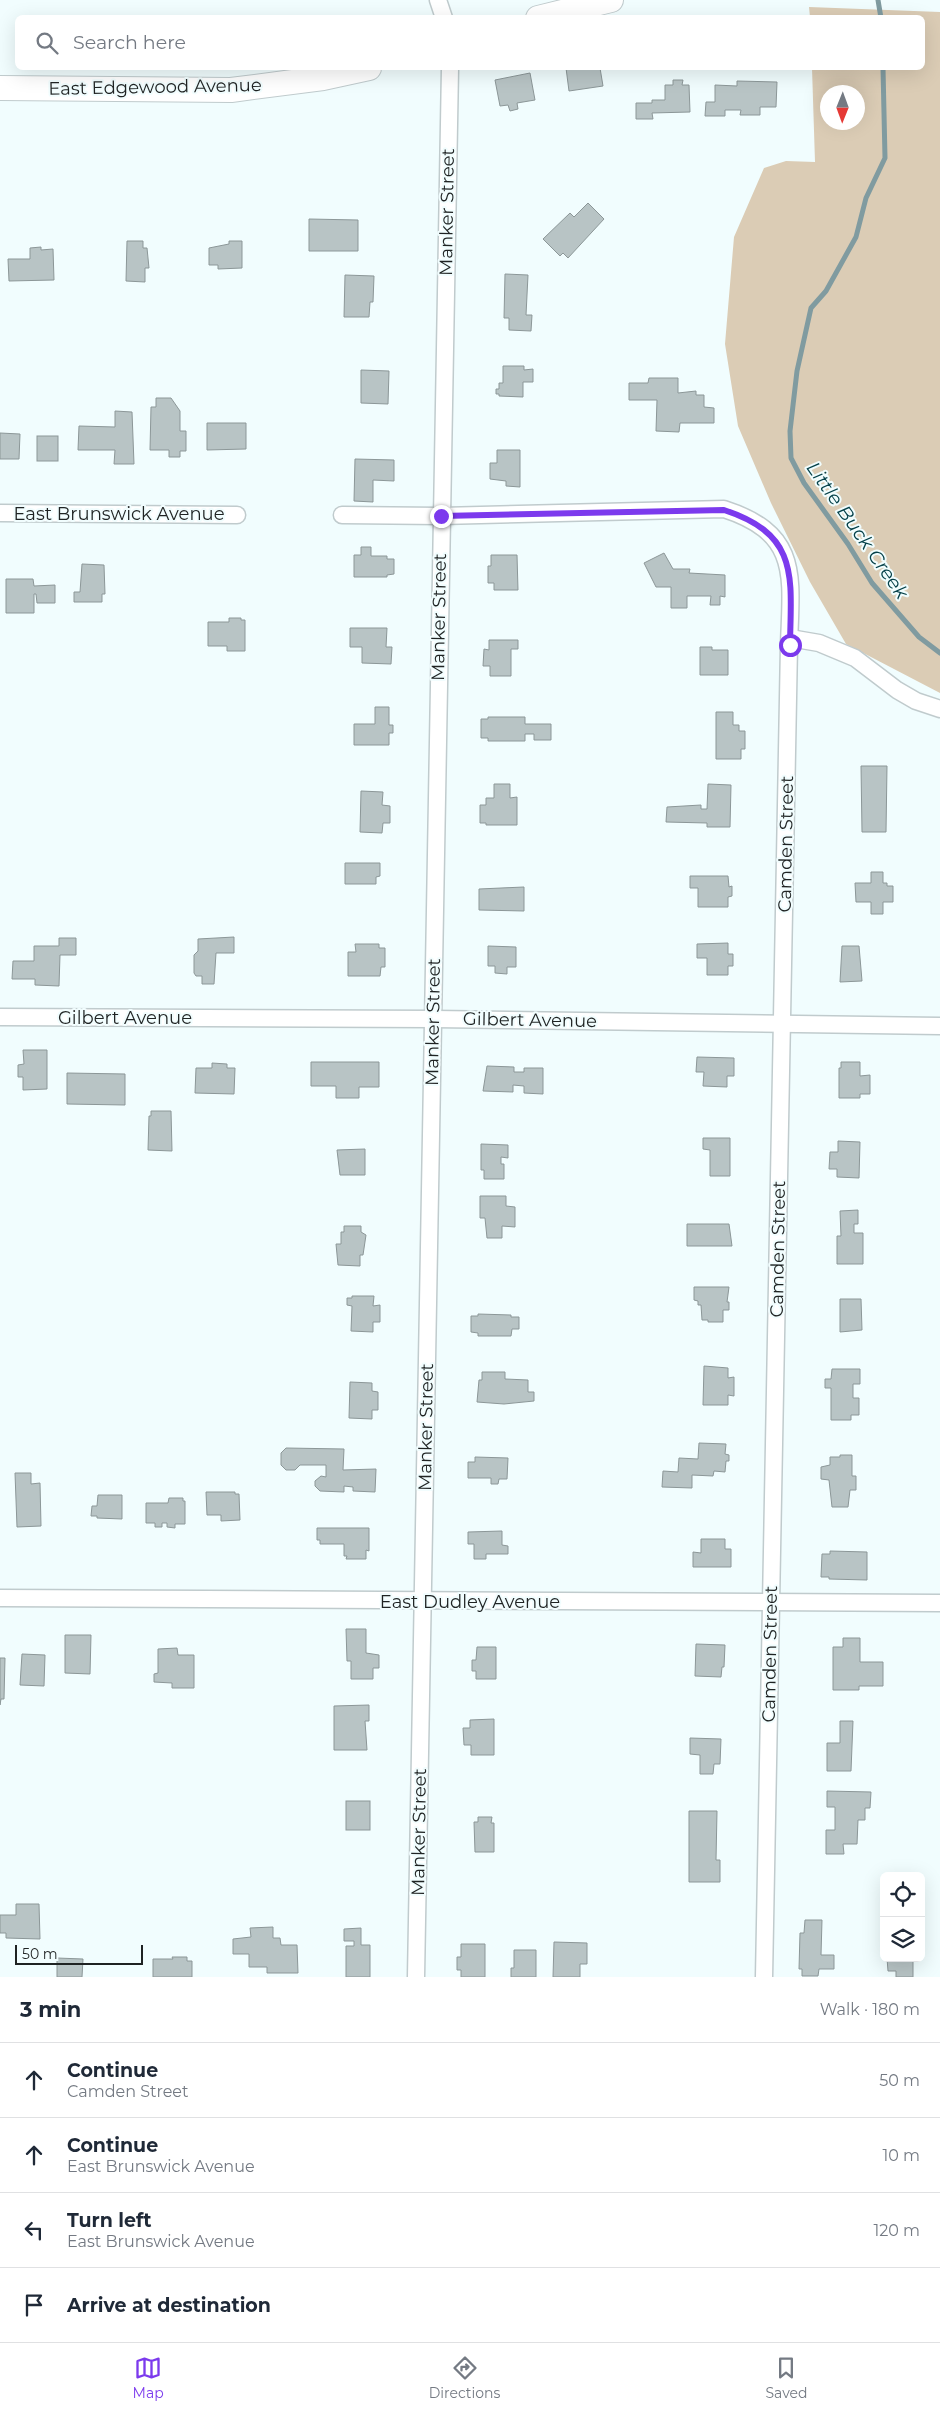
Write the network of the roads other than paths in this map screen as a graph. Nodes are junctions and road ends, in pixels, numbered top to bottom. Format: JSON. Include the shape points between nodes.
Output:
{"nodes":[{"id":1,"x":438,"y":0,"type":"edge"},
{"id":2,"x":611,"y":0,"type":"edge"},
{"id":3,"x":443,"y":15,"type":"edge"},
{"id":4,"x":550,"y":15,"type":"edge"},
{"id":5,"x":360,"y":70,"type":"edge"},
{"id":6,"x":450,"y":70,"type":"edge"},
{"id":7,"x":0,"y":88,"type":"edge"},
{"id":8,"x":0,"y":513,"type":"edge"},
{"id":9,"x":237,"y":515,"type":"dead end"},
{"id":10,"x":342,"y":515,"type":"dead end"},
{"id":11,"x":441,"y":516,"type":"junction"},
{"id":12,"x":790,"y":638,"type":"junction"},
{"id":13,"x":940,"y":709,"type":"edge"},
{"id":14,"x":0,"y":1017,"type":"edge"},
{"id":15,"x":434,"y":1019,"type":"junction"},
{"id":16,"x":782,"y":1025,"type":"junction"},
{"id":17,"x":940,"y":1026,"type":"edge"},
{"id":18,"x":0,"y":1598,"type":"edge"},
{"id":19,"x":423,"y":1602,"type":"junction"},
{"id":20,"x":772,"y":1603,"type":"junction"},
{"id":21,"x":940,"y":1603,"type":"edge"},
{"id":22,"x":416,"y":1977,"type":"edge"},
{"id":23,"x":764,"y":1977,"type":"edge"}],
"edges":[{"from":1,"to":3,"type":"street"},
{"from":2,"to":4,"type":"main road"},
{"from":5,"to":7,"type":"main road","name":"East Edgewood Avenue","via":[[231,90]]},
{"from":6,"to":11,"type":"street","name":"Manker Street"},
{"from":8,"to":9,"type":"street","name":"East Brunswick Avenue"},
{"from":10,"to":11,"type":"street"},
{"from":11,"to":12,"type":"street","name":"Camden Street","via":[[724,510],[755,522],[778,542],[789,566]]},
{"from":11,"to":15,"type":"street","name":"Manker Street"},
{"from":12,"to":13,"type":"street","via":[[819,643],[855,658],[897,690]]},
{"from":12,"to":16,"type":"street","name":"Camden Street"},
{"from":14,"to":15,"type":"street","name":"Gilbert Avenue"},
{"from":15,"to":16,"type":"street","name":"Gilbert Avenue"},
{"from":15,"to":19,"type":"street","name":"Manker Street"},
{"from":16,"to":17,"type":"street","name":"Gilbert Avenue"},
{"from":16,"to":20,"type":"street","name":"Camden Street"},
{"from":18,"to":19,"type":"street","name":"East Dudley Avenue"},
{"from":19,"to":20,"type":"street","name":"East Dudley Avenue"},
{"from":19,"to":22,"type":"street","name":"Manker Street"},
{"from":20,"to":21,"type":"street","name":"East Dudley Avenue"},
{"from":20,"to":23,"type":"street","name":"Camden Street"}]}
